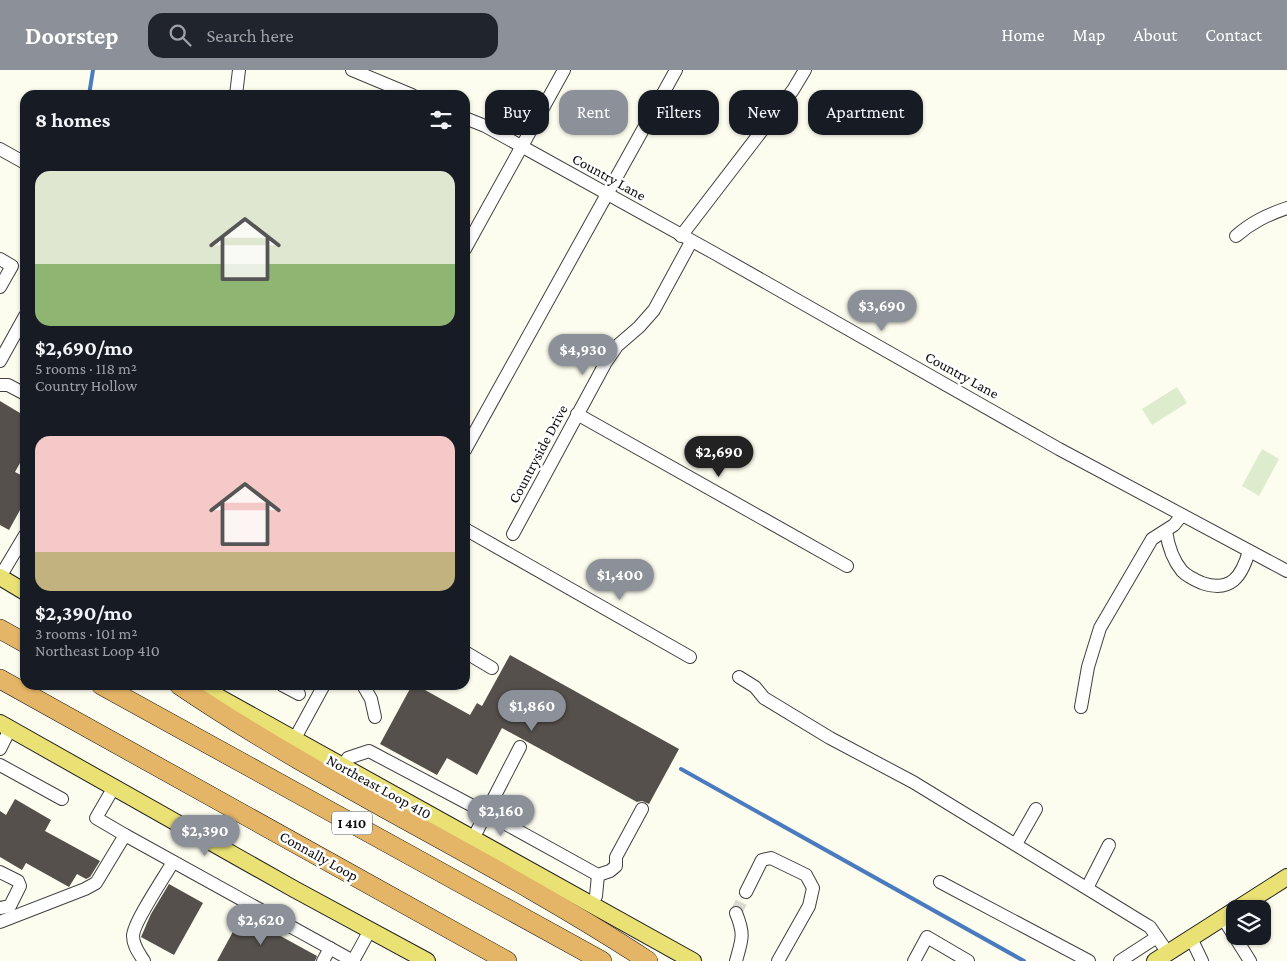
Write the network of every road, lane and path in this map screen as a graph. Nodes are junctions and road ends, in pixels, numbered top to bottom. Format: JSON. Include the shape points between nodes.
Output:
{"nodes":[{"id":1,"x":239,"y":70,"type":"edge"},
{"id":2,"x":352,"y":70,"type":"edge"},
{"id":3,"x":564,"y":70,"type":"edge"},
{"id":4,"x":676,"y":70,"type":"edge"},
{"id":5,"x":805,"y":70,"type":"edge"},
{"id":6,"x":237,"y":90,"type":"edge"},
{"id":7,"x":400,"y":90,"type":"edge"},
{"id":8,"x":470,"y":120,"type":"edge"},
{"id":9,"x":522,"y":147,"type":"junction"},
{"id":10,"x":0,"y":149,"type":"edge"},
{"id":11,"x":20,"y":159,"type":"edge"},
{"id":12,"x":608,"y":195,"type":"junction"},
{"id":13,"x":1287,"y":208,"type":"edge"},
{"id":14,"x":1236,"y":236,"type":"dead end"},
{"id":15,"x":686,"y":239,"type":"junction"},
{"id":16,"x":470,"y":240,"type":"edge"},
{"id":17,"x":0,"y":259,"type":"edge"},
{"id":18,"x":0,"y":287,"type":"edge"},
{"id":19,"x":20,"y":325,"type":"edge"},
{"id":20,"x":0,"y":361,"type":"edge"},
{"id":21,"x":0,"y":385,"type":"edge"},
{"id":22,"x":20,"y":391,"type":"edge"},
{"id":23,"x":577,"y":414,"type":"junction"},
{"id":24,"x":470,"y":441,"type":"edge"},
{"id":25,"x":1182,"y":515,"type":"junction"},
{"id":26,"x":1166,"y":531,"type":"junction"},
{"id":27,"x":470,"y":532,"type":"edge"},
{"id":28,"x":513,"y":534,"type":"dead end"},
{"id":29,"x":20,"y":543,"type":"edge"},
{"id":30,"x":1249,"y":551,"type":"junction"},
{"id":31,"x":847,"y":566,"type":"dead end"},
{"id":32,"x":1287,"y":572,"type":"edge"},
{"id":33,"x":0,"y":577,"type":"edge"},
{"id":34,"x":20,"y":589,"type":"edge"},
{"id":35,"x":0,"y":629,"type":"edge"},
{"id":36,"x":20,"y":640,"type":"edge"},
{"id":37,"x":470,"y":655,"type":"edge"},
{"id":38,"x":690,"y":657,"type":"dead end"},
{"id":39,"x":492,"y":668,"type":"dead end"},
{"id":40,"x":739,"y":677,"type":"dead end"},
{"id":41,"x":0,"y":679,"type":"edge"},
{"id":42,"x":111,"y":690,"type":"edge"},
{"id":43,"x":187,"y":690,"type":"edge"},
{"id":44,"x":206,"y":690,"type":"edge"},
{"id":45,"x":291,"y":690,"type":"edge"},
{"id":46,"x":321,"y":690,"type":"edge"},
{"id":47,"x":366,"y":690,"type":"edge"},
{"id":48,"x":299,"y":694,"type":"dead end"},
{"id":49,"x":1081,"y":707,"type":"dead end"},
{"id":50,"x":375,"y":717,"type":"dead end"},
{"id":51,"x":5,"y":726,"type":"edge"},
{"id":52,"x":294,"y":740,"type":"junction"},
{"id":53,"x":520,"y":747,"type":"dead end"},
{"id":54,"x":0,"y":749,"type":"edge"},
{"id":55,"x":0,"y":765,"type":"edge"},
{"id":56,"x":343,"y":767,"type":"junction"},
{"id":57,"x":114,"y":787,"type":"junction"},
{"id":58,"x":62,"y":799,"type":"dead end"},
{"id":59,"x":642,"y":809,"type":"dead end"},
{"id":60,"x":1036,"y":809,"type":"dead end"},
{"id":61,"x":486,"y":813,"type":"junction"},
{"id":62,"x":125,"y":835,"type":"junction"},
{"id":63,"x":473,"y":839,"type":"junction"},
{"id":64,"x":1016,"y":844,"type":"junction"},
{"id":65,"x":1110,"y":845,"type":"dead end"},
{"id":66,"x":173,"y":862,"type":"junction"},
{"id":67,"x":0,"y":872,"type":"edge"},
{"id":68,"x":598,"y":875,"type":"junction"},
{"id":69,"x":1287,"y":877,"type":"edge"},
{"id":70,"x":940,"y":882,"type":"dead end"},
{"id":71,"x":1087,"y":888,"type":"junction"},
{"id":72,"x":746,"y":892,"type":"tunnel mouth"},
{"id":73,"x":1251,"y":900,"type":"edge"},
{"id":74,"x":591,"y":905,"type":"junction"},
{"id":75,"x":0,"y":908,"type":"edge"},
{"id":76,"x":736,"y":913,"type":"tunnel mouth"},
{"id":77,"x":1226,"y":916,"type":"edge"},
{"id":78,"x":0,"y":922,"type":"edge"},
{"id":79,"x":370,"y":930,"type":"junction"},
{"id":80,"x":1157,"y":937,"type":"junction"},
{"id":81,"x":1191,"y":938,"type":"junction"},
{"id":82,"x":1244,"y":945,"type":"edge"},
{"id":83,"x":330,"y":948,"type":"junction"},
{"id":84,"x":1162,"y":957,"type":"edge"},
{"id":85,"x":144,"y":961,"type":"edge"},
{"id":86,"x":323,"y":961,"type":"edge"},
{"id":87,"x":353,"y":961,"type":"edge"},
{"id":88,"x":427,"y":961,"type":"edge"},
{"id":89,"x":507,"y":961,"type":"edge"},
{"id":90,"x":602,"y":961,"type":"edge"},
{"id":91,"x":648,"y":961,"type":"edge"},
{"id":92,"x":693,"y":961,"type":"edge"},
{"id":93,"x":736,"y":961,"type":"edge"},
{"id":94,"x":778,"y":961,"type":"edge"},
{"id":95,"x":914,"y":961,"type":"edge"},
{"id":96,"x":968,"y":961,"type":"edge"},
{"id":97,"x":1089,"y":961,"type":"edge"},
{"id":98,"x":1120,"y":961,"type":"edge"},
{"id":99,"x":1202,"y":961,"type":"edge"},
{"id":100,"x":1250,"y":961,"type":"edge"}],
"edges":[{"from":1,"to":6,"type":"street"},
{"from":2,"to":7,"type":"street"},
{"from":3,"to":9,"type":"street"},
{"from":4,"to":12,"type":"street"},
{"from":5,"to":15,"type":"street","name":"Countryside Drive"},
{"from":8,"to":9,"type":"street","name":"Country Lane"},
{"from":9,"to":12,"type":"street","name":"Country Lane"},
{"from":9,"to":16,"type":"street"},
{"from":10,"to":11,"type":"street"},
{"from":12,"to":15,"type":"street","name":"Country Lane"},
{"from":12,"to":24,"type":"street"},
{"from":13,"to":14,"type":"street","via":[[1264,216]]},
{"from":15,"to":23,"type":"street","name":"Countryside Drive","via":[[654,310],[617,346]]},
{"from":15,"to":25,"type":"street","name":"Country Lane"},
{"from":17,"to":18,"type":"street","via":[[12,266]]},
{"from":19,"to":20,"type":"street"},
{"from":21,"to":22,"type":"street"},
{"from":23,"to":28,"type":"street","name":"Countryside Drive"},
{"from":23,"to":31,"type":"street"},
{"from":25,"to":26,"type":"street"},
{"from":25,"to":30,"type":"street","name":"Country Lane"},
{"from":26,"to":30,"type":"street","via":[[1173,557],[1183,572],[1210,586],[1224,586],[1236,578]]},
{"from":26,"to":49,"type":"street","via":[[1152,539],[1100,628]]},
{"from":27,"to":38,"type":"street"},
{"from":29,"to":33,"type":"street"},
{"from":30,"to":32,"type":"street","name":"Country Lane"},
{"from":33,"to":34,"type":"main road"},
{"from":35,"to":36,"type":"highway"},
{"from":37,"to":39,"type":"street"},
{"from":40,"to":64,"type":"street","via":[[755,687],[764,698],[830,738],[913,782]]},
{"from":41,"to":89,"type":"highway","name":"Connally Loop"},
{"from":42,"to":90,"type":"highway","number":"I 410"},
{"from":43,"to":91,"type":"highway","via":[[272,744],[560,907]]},
{"from":44,"to":52,"type":"main road","name":"Northeast Loop 410"},
{"from":45,"to":48,"type":"street"},
{"from":46,"to":52,"type":"street"},
{"from":47,"to":50,"type":"street"},
{"from":51,"to":54,"type":"street"},
{"from":51,"to":57,"type":"main road"},
{"from":52,"to":56,"type":"main road","name":"Northeast Loop 410"},
{"from":53,"to":61,"type":"street"},
{"from":55,"to":58,"type":"street"},
{"from":56,"to":61,"type":"street","via":[[348,758],[369,751]]},
{"from":56,"to":63,"type":"main road","name":"Northeast Loop 410"},
{"from":57,"to":62,"type":"street","via":[[96,818]]},
{"from":57,"to":79,"type":"main road"},
{"from":59,"to":68,"type":"street","via":[[616,857],[616,866]]},
{"from":60,"to":64,"type":"street"},
{"from":61,"to":63,"type":"street"},
{"from":61,"to":68,"type":"street"},
{"from":62,"to":66,"type":"street"},
{"from":62,"to":78,"type":"street","via":[[96,883]]},
{"from":63,"to":74,"type":"main road","name":"Northeast Loop 410"},
{"from":64,"to":71,"type":"street"},
{"from":65,"to":71,"type":"street"},
{"from":66,"to":83,"type":"street"},
{"from":66,"to":85,"type":"street","via":[[133,933],[134,944]]},
{"from":67,"to":75,"type":"street","via":[[18,881],[20,886],[10,906]]},
{"from":68,"to":74,"type":"street","via":[[596,896]]},
{"from":69,"to":73,"type":"main road"},
{"from":70,"to":97,"type":"street"},
{"from":71,"to":80,"type":"street","via":[[1150,927]]},
{"from":72,"to":94,"type":"street","via":[[762,860],[771,858],[806,876],[813,888],[809,906]]},
{"from":74,"to":92,"type":"main road","name":"Northeast Loop 410"},
{"from":76,"to":93,"type":"street","via":[[742,926]]},
{"from":77,"to":81,"type":"main road"},
{"from":79,"to":87,"type":"street"},
{"from":79,"to":88,"type":"main road"},
{"from":80,"to":84,"type":"street"},
{"from":80,"to":98,"type":"street"},
{"from":81,"to":84,"type":"main road"},
{"from":81,"to":99,"type":"street"},
{"from":82,"to":100,"type":"street"},
{"from":83,"to":86,"type":"street"},
{"from":83,"to":87,"type":"street"},
{"from":95,"to":96,"type":"street","via":[[927,937]]}]}
